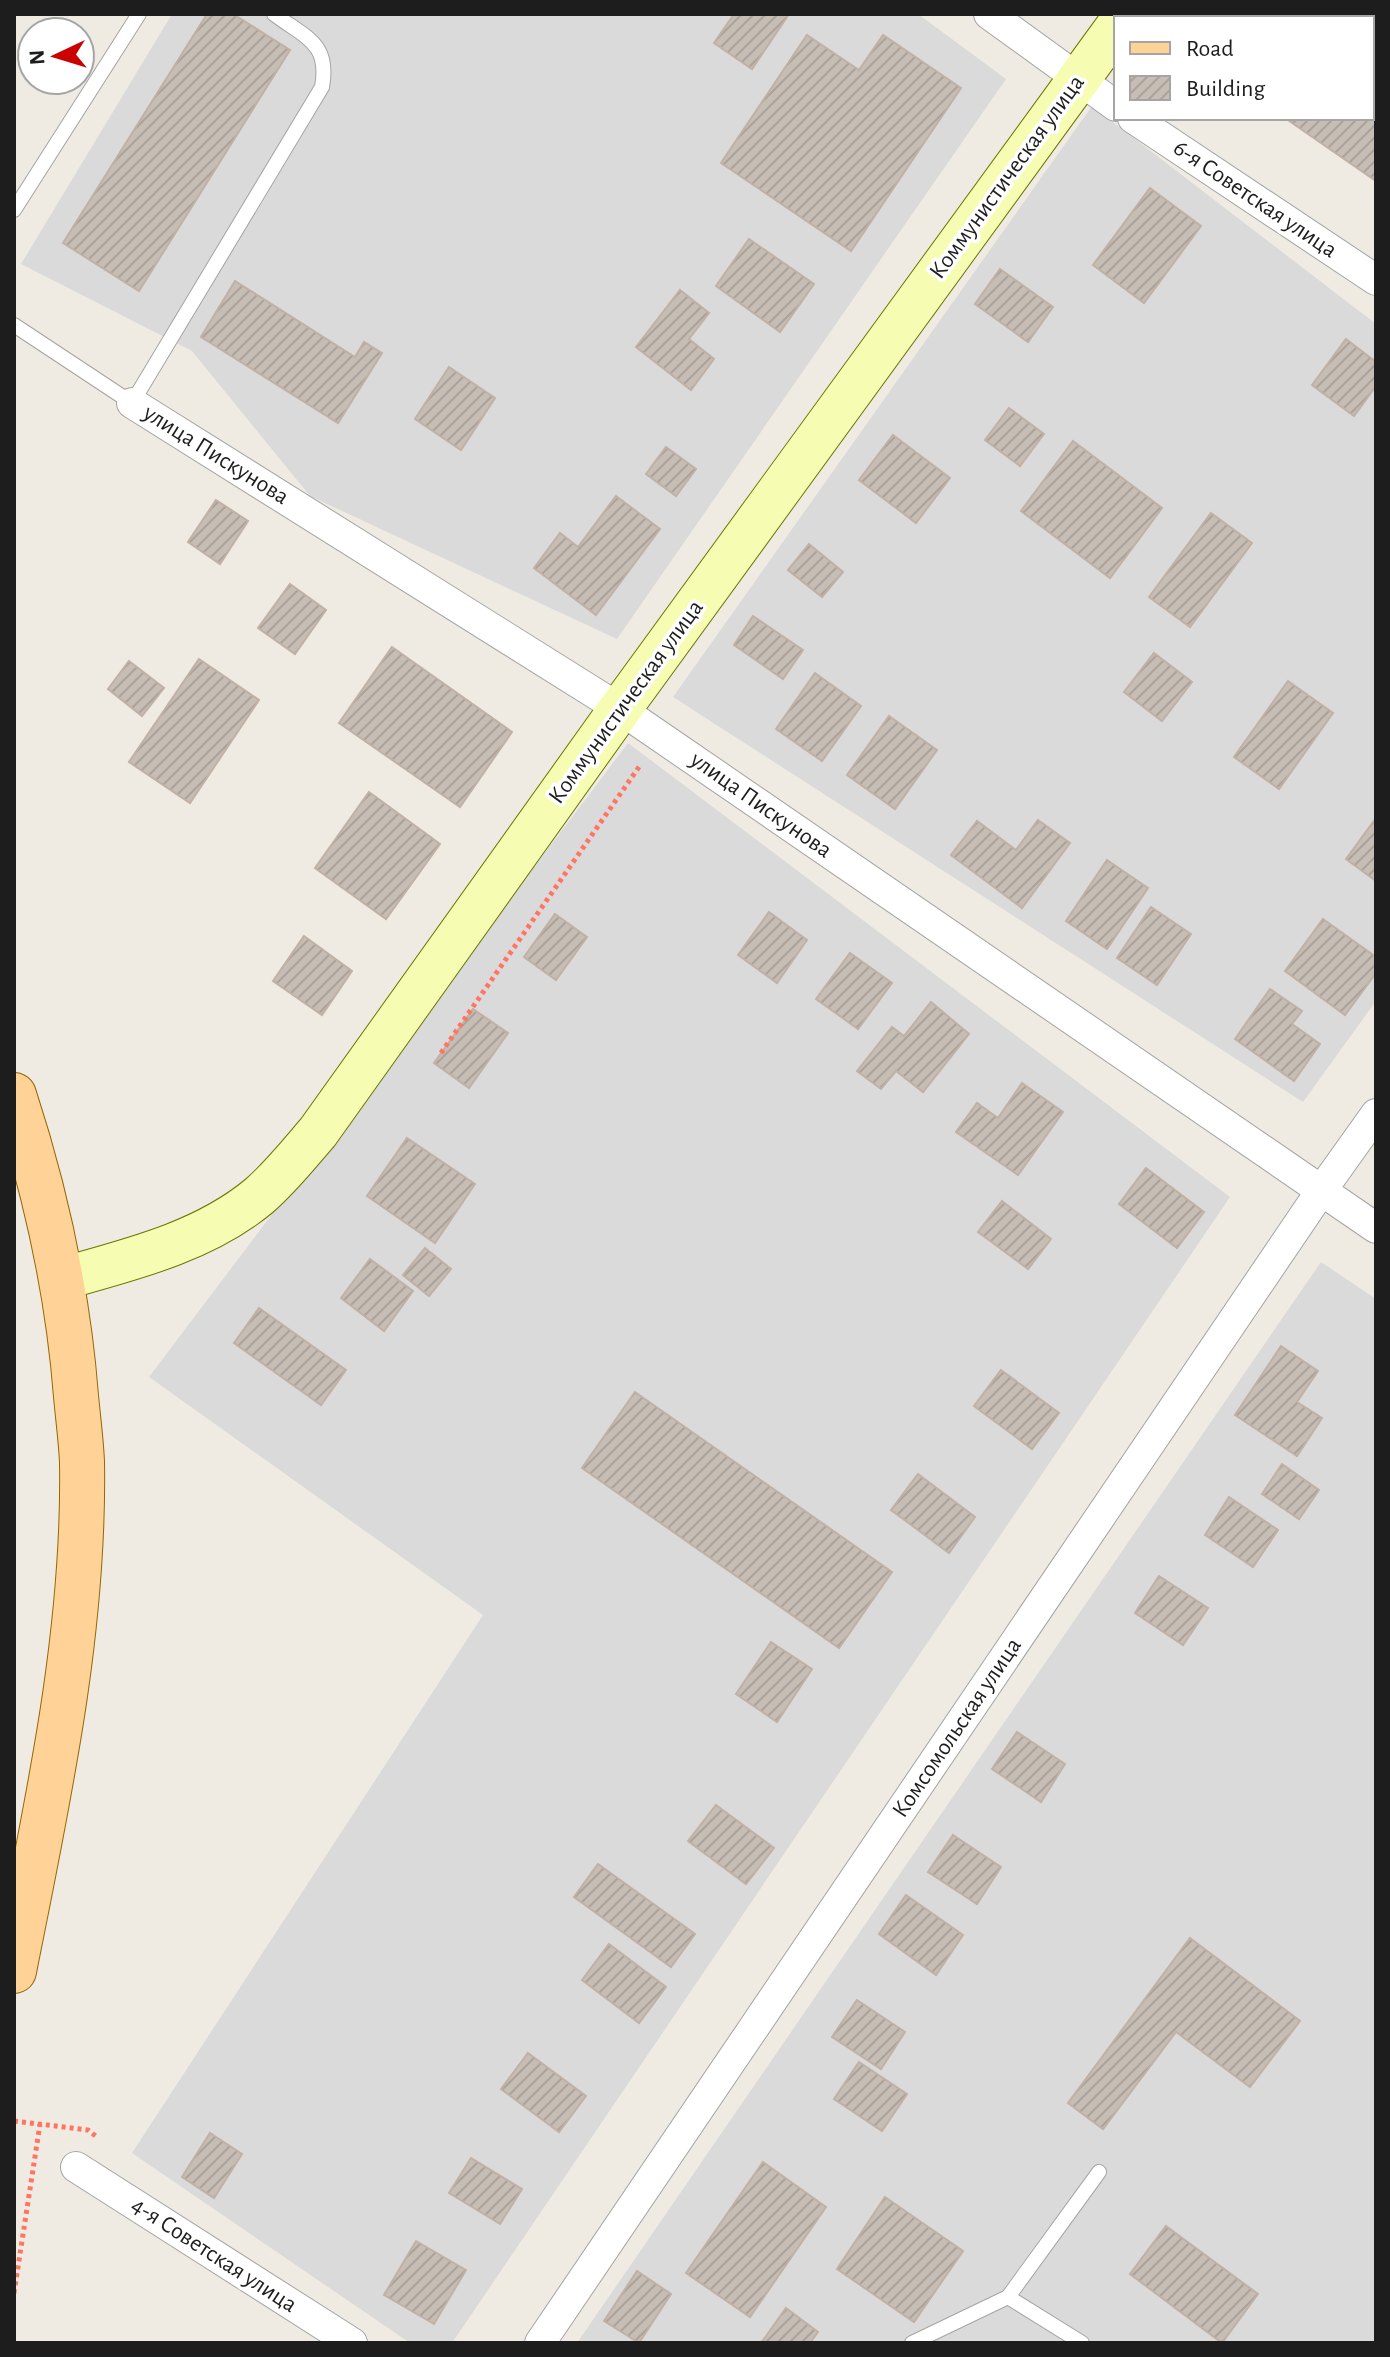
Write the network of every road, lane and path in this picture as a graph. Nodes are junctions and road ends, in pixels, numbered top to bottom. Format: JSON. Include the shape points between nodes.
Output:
{"nodes":[{"id":1,"x":139,"y":14,"type":"edge"},
{"id":2,"x":274,"y":14,"type":"edge"},
{"id":3,"x":989,"y":14,"type":"edge"},
{"id":4,"x":1114,"y":31,"type":"edge"},
{"id":5,"x":1078,"y":80,"type":"junction"},
{"id":6,"x":1114,"y":105,"type":"edge"},
{"id":7,"x":1136,"y":120,"type":"edge"},
{"id":8,"x":14,"y":210,"type":"edge"},
{"id":9,"x":1376,"y":280,"type":"edge"},
{"id":10,"x":14,"y":325,"type":"edge"},
{"id":11,"x":132,"y":403,"type":"junction"},
{"id":12,"x":620,"y":709,"type":"junction"},
{"id":13,"x":646,"y":757,"type":"dead end"},
{"id":14,"x":441,"y":1053,"type":"dead end"},
{"id":15,"x":14,"y":1095,"type":"edge"},
{"id":16,"x":1376,"y":1114,"type":"edge"},
{"id":17,"x":1321,"y":1191,"type":"junction"},
{"id":18,"x":1376,"y":1228,"type":"edge"},
{"id":19,"x":61,"y":1279,"type":"junction"},
{"id":20,"x":14,"y":1971,"type":"edge"},
{"id":21,"x":14,"y":2121,"type":"edge"},
{"id":22,"x":76,"y":2167,"type":"dead end"},
{"id":23,"x":1099,"y":2172,"type":"dead end"},
{"id":24,"x":14,"y":2293,"type":"edge"},
{"id":25,"x":1008,"y":2297,"type":"junction"},
{"id":26,"x":352,"y":2343,"type":"edge"},
{"id":27,"x":540,"y":2343,"type":"edge"},
{"id":28,"x":912,"y":2343,"type":"edge"},
{"id":29,"x":1082,"y":2343,"type":"edge"}],
"edges":[{"from":1,"to":8,"type":"lane"},
{"from":2,"to":11,"type":"lane","via":[[318,46],[326,66],[322,87]]},
{"from":3,"to":5,"type":"street"},
{"from":4,"to":5,"type":"street","name":"Коммунистическая улица"},
{"from":5,"to":6,"type":"street"},
{"from":5,"to":12,"type":"street","name":"Коммунистическая улица"},
{"from":7,"to":9,"type":"street","name":"6-я Советская улица"},
{"from":10,"to":11,"type":"lane"},
{"from":11,"to":12,"type":"street","name":"улица Пискунова"},
{"from":12,"to":17,"type":"street","name":"улица Пискунова"},
{"from":12,"to":19,"type":"street","name":"Коммунистическая улица","via":[[287,1169],[225,1220],[155,1250]]},
{"from":13,"to":14,"type":"path"},
{"from":15,"to":19,"type":"main road","via":[[53,1230]]},
{"from":16,"to":17,"type":"street","name":"Комсомольская улица"},
{"from":17,"to":18,"type":"street","name":"улица Пискунова"},
{"from":17,"to":27,"type":"street","name":"Комсомольская улица"},
{"from":19,"to":20,"type":"main road","via":[[82,1461],[80,1538],[56,1762]]},
{"from":21,"to":24,"type":"path","via":[[40,2124]]},
{"from":22,"to":26,"type":"street","name":"4-я Советская улица"},
{"from":23,"to":25,"type":"lane"},
{"from":25,"to":28,"type":"lane"},
{"from":25,"to":29,"type":"lane"}]}
